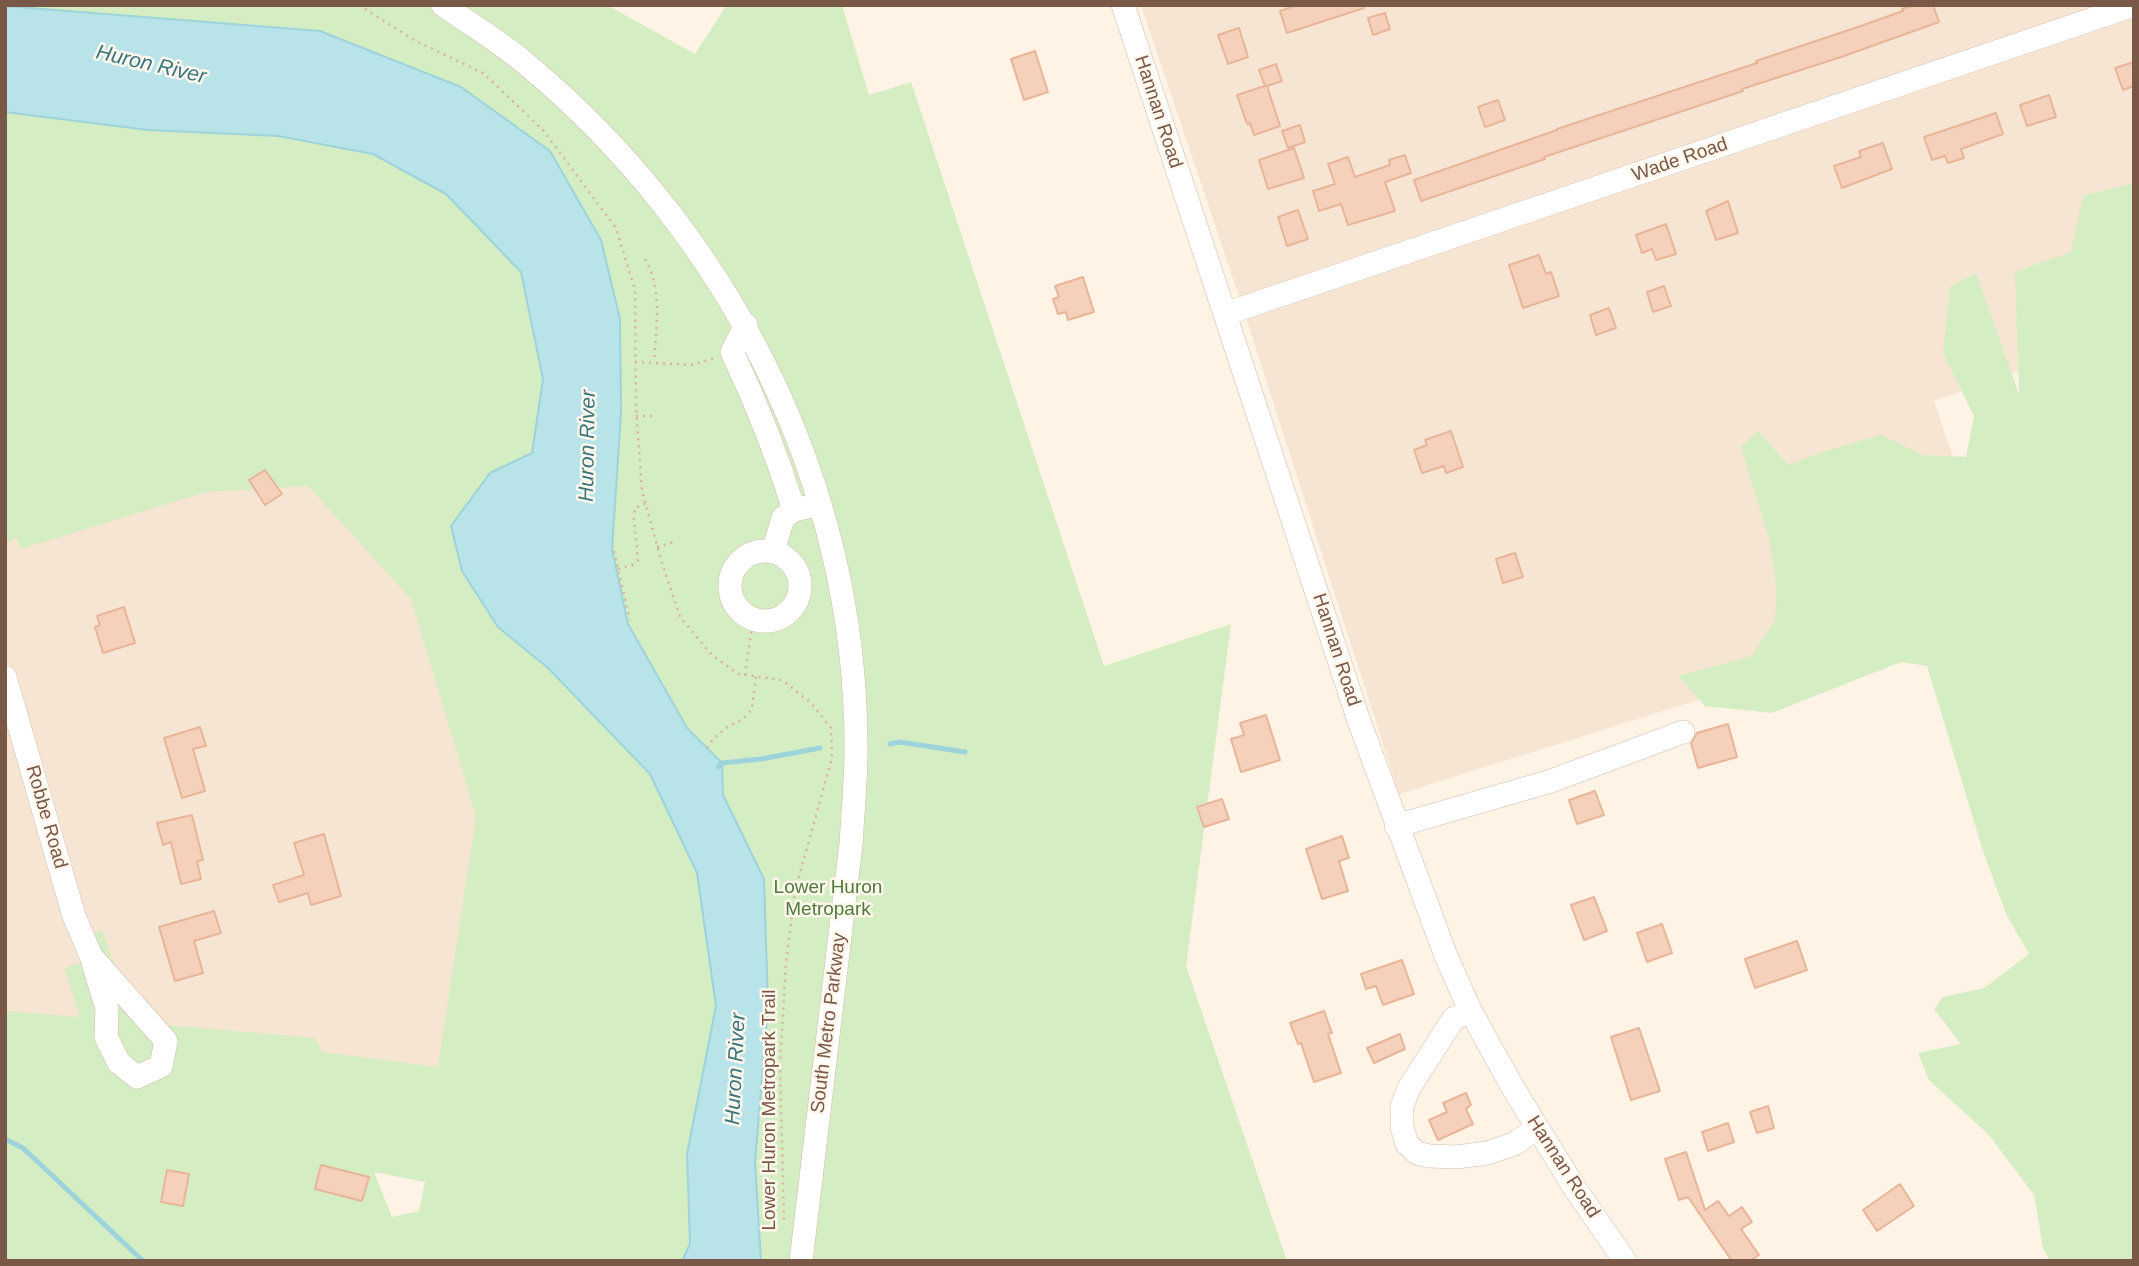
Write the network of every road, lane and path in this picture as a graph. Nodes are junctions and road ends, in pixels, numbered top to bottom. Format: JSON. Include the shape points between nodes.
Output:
{"nodes":[{"id":1,"x":359,"y":5,"type":"edge"},
{"id":2,"x":443,"y":5,"type":"edge"},
{"id":3,"x":2134,"y":5,"type":"edge"},
{"id":4,"x":1125,"y":6,"type":"edge"},
{"id":5,"x":2082,"y":14,"type":"edge"},
{"id":6,"x":645,"y":259,"type":"dead end"},
{"id":7,"x":1225,"y":314,"type":"junction"},
{"id":8,"x":746,"y":325,"type":"junction"},
{"id":9,"x":732,"y":352,"type":"junction"},
{"id":10,"x":635,"y":362,"type":"junction"},
{"id":11,"x":653,"y":362,"type":"junction"},
{"id":12,"x":636,"y":416,"type":"junction"},
{"id":13,"x":652,"y":416,"type":"dead end"},
{"id":14,"x":645,"y":503,"type":"junction"},
{"id":15,"x":820,"y":504,"type":"junction"},
{"id":16,"x":794,"y":510,"type":"junction"},
{"id":17,"x":674,"y":542,"type":"dead end"},
{"id":18,"x":657,"y":547,"type":"junction"},
{"id":19,"x":614,"y":551,"type":"dead end"},
{"id":20,"x":773,"y":552,"type":"junction"},
{"id":21,"x":618,"y":569,"type":"junction"},
{"id":22,"x":753,"y":619,"type":"junction"},
{"id":23,"x":630,"y":620,"type":"dead end"},
{"id":24,"x":745,"y":675,"type":"junction"},
{"id":25,"x":756,"y":676,"type":"junction"},
{"id":26,"x":5,"y":677,"type":"edge"},
{"id":27,"x":1683,"y":732,"type":"dead end"},
{"id":28,"x":707,"y":748,"type":"dead end"},
{"id":29,"x":1396,"y":826,"type":"junction"},
{"id":30,"x":91,"y":956,"type":"junction"},
{"id":31,"x":1471,"y":1012,"type":"junction"},
{"id":32,"x":1537,"y":1128,"type":"junction"},
{"id":33,"x":784,"y":1226,"type":"dead end"},
{"id":34,"x":801,"y":1261,"type":"edge"},
{"id":35,"x":1625,"y":1261,"type":"edge"}],
"edges":[{"from":1,"to":10,"type":"path","name":"Lower Huron Metropark Trail","via":[[414,40],[483,73],[543,130],[616,228],[635,290]]},
{"from":2,"to":8,"type":"street","name":"South Metro Parkway","via":[[522,60],[621,153],[679,223]]},
{"from":3,"to":5,"type":"street","name":"Wade Road"},
{"from":4,"to":7,"type":"street","name":"Hannan Road"},
{"from":5,"to":7,"type":"street","name":"Wade Road"},
{"from":6,"to":11,"type":"path","via":[[653,272],[657,301]]},
{"from":7,"to":29,"type":"street","name":"Hannan Road"},
{"from":8,"to":9,"type":"street"},
{"from":8,"to":15,"type":"street","name":"South Metro Parkway","via":[[788,414]]},
{"from":9,"to":11,"type":"path","via":[[691,365]]},
{"from":9,"to":16,"type":"street","via":[[772,444]]},
{"from":10,"to":11,"type":"path"},
{"from":10,"to":12,"type":"path","name":"Lower Huron Metropark Trail"},
{"from":12,"to":13,"type":"path"},
{"from":12,"to":14,"type":"path","name":"Lower Huron Metropark Trail"},
{"from":14,"to":18,"type":"path","name":"Lower Huron Metropark Trail"},
{"from":14,"to":21,"type":"path","via":[[635,508],[638,560]]},
{"from":15,"to":16,"type":"street"},
{"from":15,"to":34,"type":"street","name":"South Metro Parkway","via":[[837,573],[850,659],[855,794]]},
{"from":16,"to":20,"type":"street","via":[[783,518]]},
{"from":17,"to":18,"type":"path"},
{"from":18,"to":24,"type":"path","name":"Lower Huron Metropark Trail","via":[[680,617],[712,655]]},
{"from":19,"to":21,"type":"path"},
{"from":20,"to":22,"type":"street","via":[[745,558],[732,577],[732,598]]},
{"from":20,"to":22,"type":"street","via":[[797,571],[800,595],[795,606],[778,619]]},
{"from":21,"to":23,"type":"path"},
{"from":22,"to":24,"type":"path"},
{"from":24,"to":25,"type":"path","name":"Lower Huron Metropark Trail"},
{"from":25,"to":28,"type":"path","via":[[752,709]]},
{"from":25,"to":33,"type":"path","name":"Lower Huron Metropark Trail","via":[[782,680],[811,703],[831,728],[832,758],[795,891],[786,963],[780,1065]]},
{"from":26,"to":30,"type":"street","name":"Robbe Road","via":[[74,916]]},
{"from":27,"to":29,"type":"street","via":[[1551,781]]},
{"from":29,"to":31,"type":"street","name":"Hannan Road"},
{"from":30,"to":30,"type":"street","name":"Robbe Road","via":[[107,1009],[106,1037],[119,1063],[137,1077],[161,1066],[166,1041]]},
{"from":31,"to":32,"type":"street","name":"Hannan Road"},
{"from":31,"to":32,"type":"street","via":[[1454,1018],[1409,1088],[1402,1106],[1408,1144],[1417,1153],[1457,1157],[1514,1144]]},
{"from":32,"to":35,"type":"street","name":"Hannan Road"}]}
